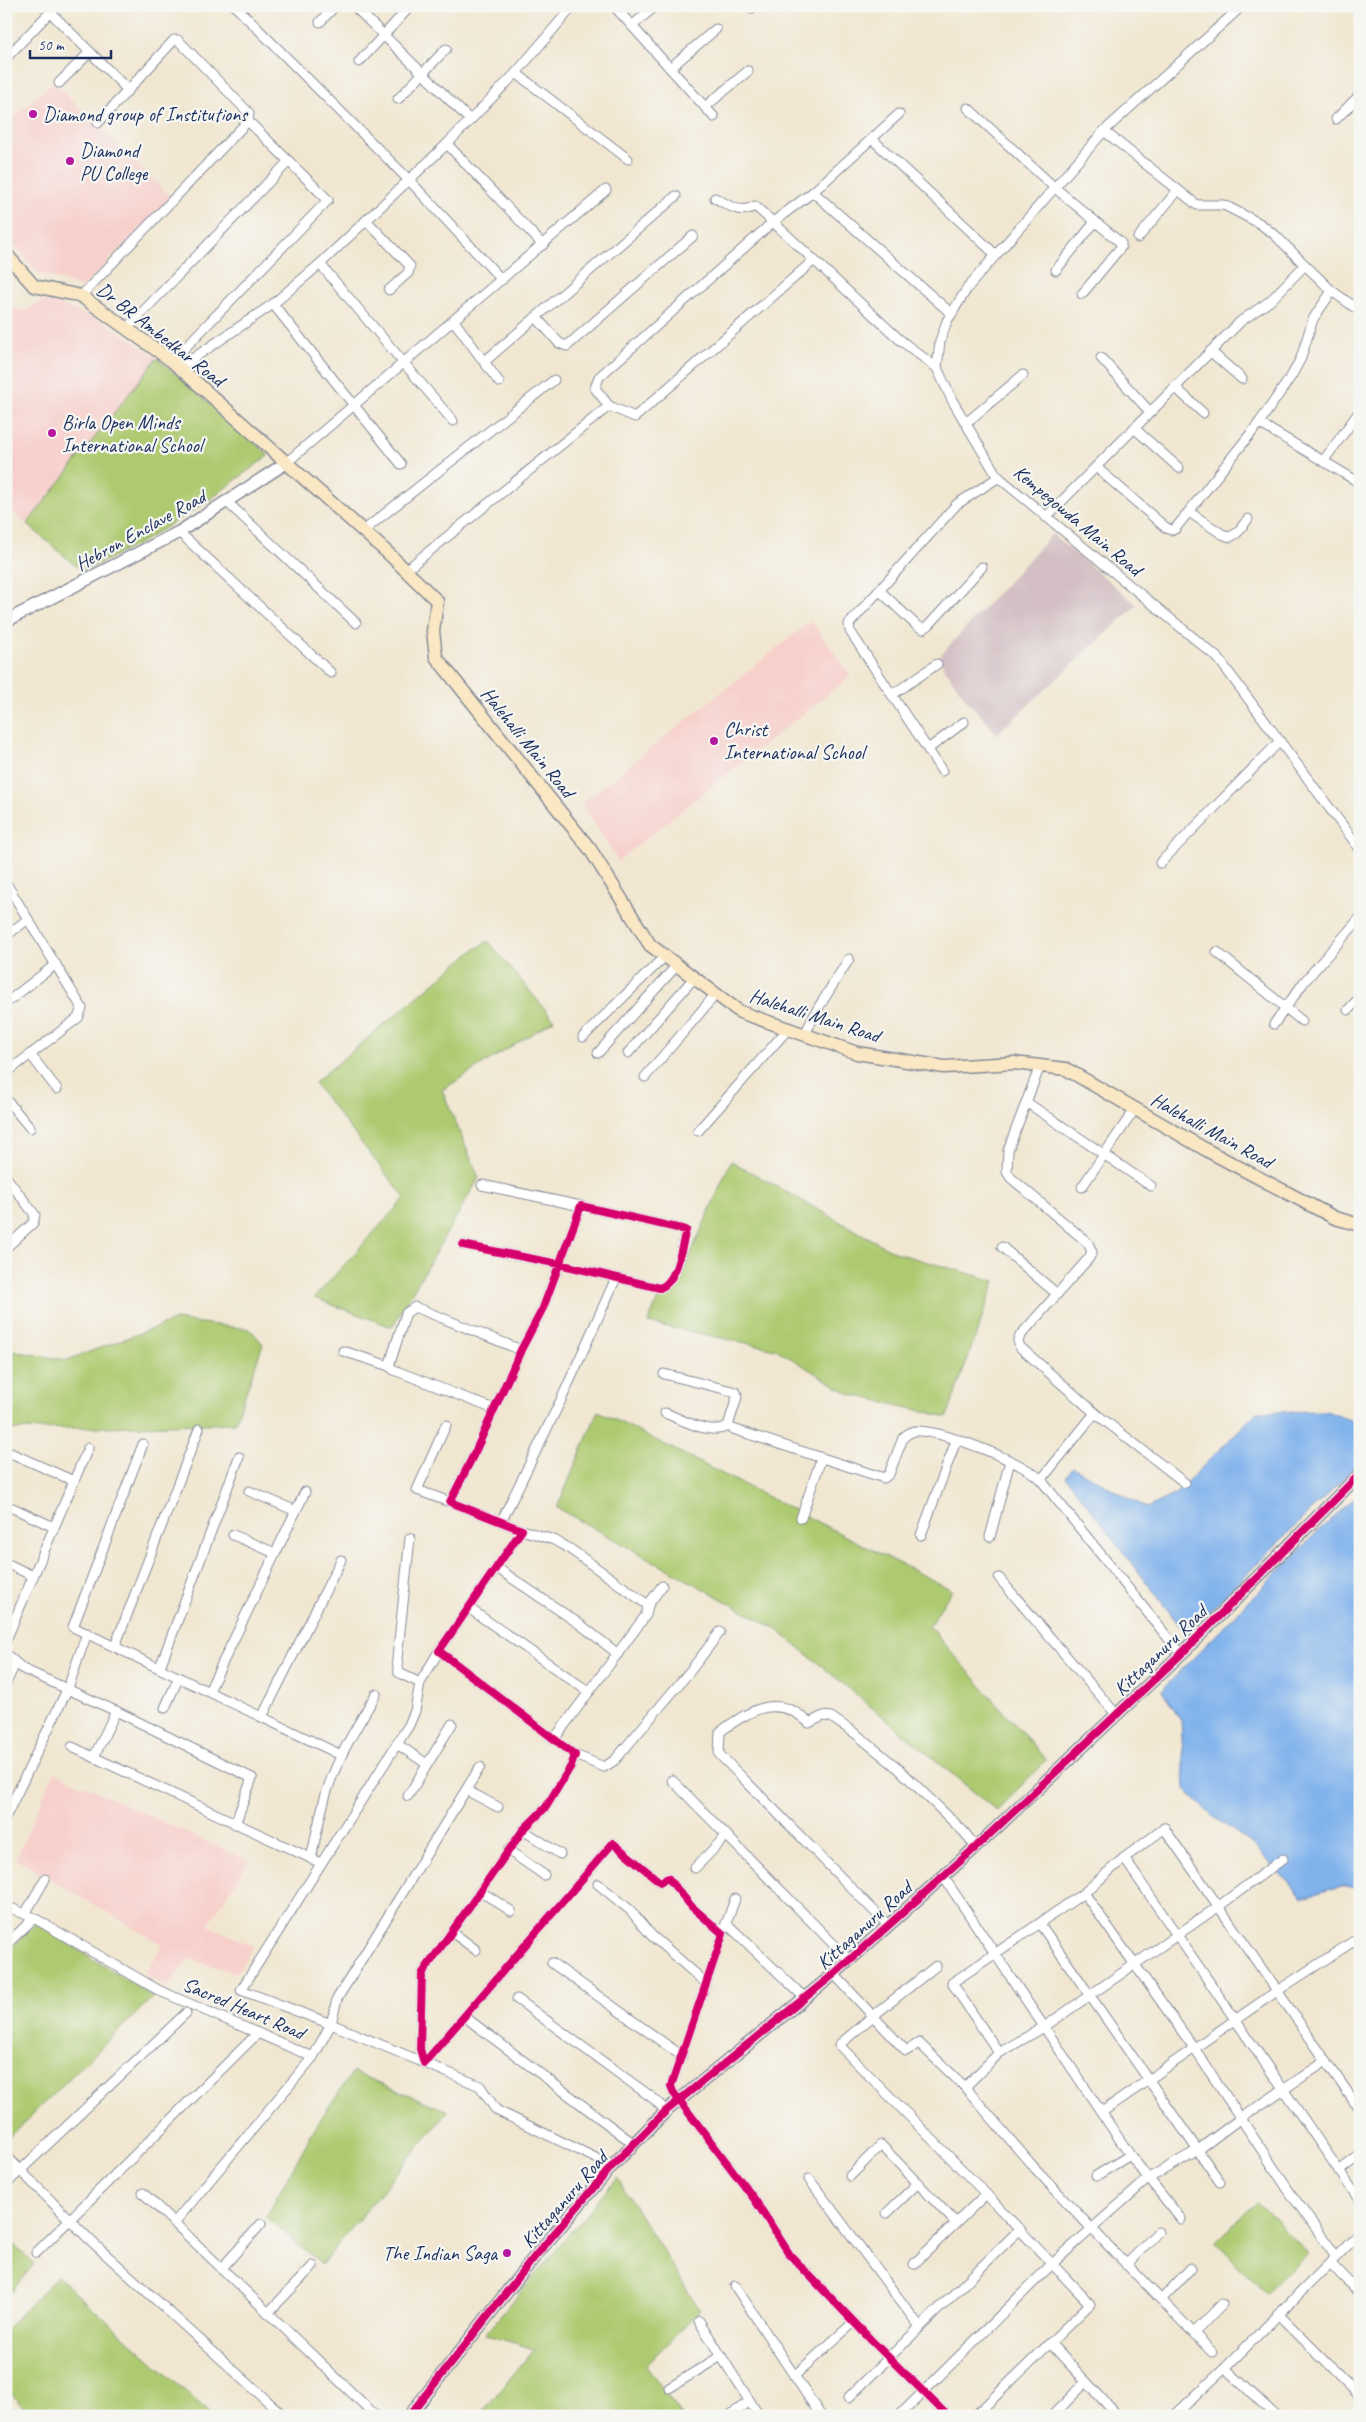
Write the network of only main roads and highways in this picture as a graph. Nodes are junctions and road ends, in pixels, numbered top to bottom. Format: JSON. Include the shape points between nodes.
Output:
{"nodes":[{"id":1,"x":6,"y":254,"type":"edge"},
{"id":2,"x":286,"y":462,"type":"joint"},
{"id":3,"x":1360,"y":1225,"type":"edge"}],
"edges":[{"from":1,"to":2,"type":"main road","name":"Dr BR Ambedkar Road","via":[[34,286],[81,296],[176,364]]},
{"from":2,"to":3,"type":"main road","name":"Halehalli Main Road","via":[[437,601],[433,631],[436,657],[590,850],[650,945],[740,1012],[857,1053],[944,1067],[1014,1063],[1066,1069],[1328,1215]]}]}
